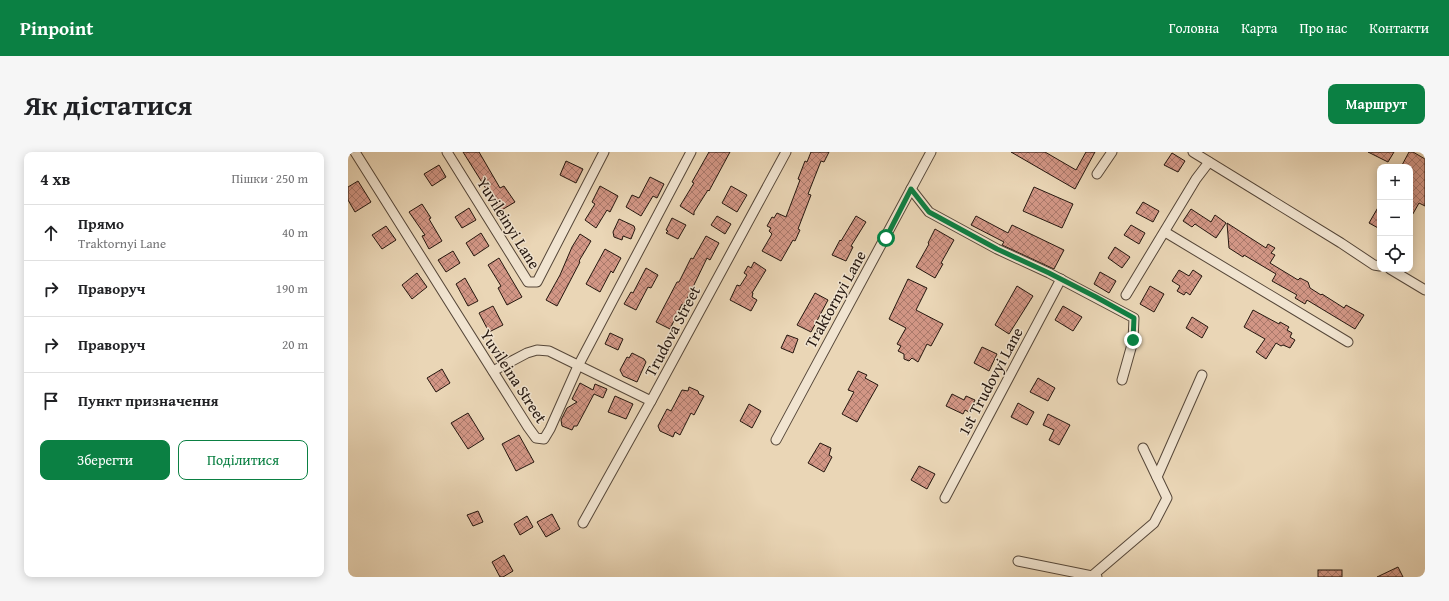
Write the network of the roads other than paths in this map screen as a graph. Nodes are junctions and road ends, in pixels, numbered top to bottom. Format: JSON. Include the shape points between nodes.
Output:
{"nodes":[{"id":1,"x":355,"y":152,"type":"edge"},
{"id":2,"x":447,"y":152,"type":"edge"},
{"id":3,"x":604,"y":152,"type":"edge"},
{"id":4,"x":691,"y":152,"type":"edge"},
{"id":5,"x":786,"y":152,"type":"edge"},
{"id":6,"x":931,"y":152,"type":"edge"},
{"id":7,"x":1112,"y":152,"type":"edge"},
{"id":8,"x":1193,"y":152,"type":"edge"},
{"id":9,"x":1209,"y":162,"type":"junction"},
{"id":10,"x":1097,"y":174,"type":"dead end"},
{"id":11,"x":911,"y":189,"type":"junction"},
{"id":12,"x":1165,"y":232,"type":"junction"},
{"id":13,"x":1377,"y":266,"type":"edge"},
{"id":14,"x":1395,"y":272,"type":"edge"},
{"id":15,"x":1061,"y":279,"type":"junction"},
{"id":16,"x":1425,"y":290,"type":"edge"},
{"id":17,"x":1126,"y":295,"type":"dead end"},
{"id":18,"x":1348,"y":342,"type":"dead end"},
{"id":19,"x":578,"y":366,"type":"junction"},
{"id":20,"x":493,"y":371,"type":"junction"},
{"id":21,"x":1202,"y":375,"type":"dead end"},
{"id":22,"x":1122,"y":380,"type":"dead end"},
{"id":23,"x":651,"y":401,"type":"junction"},
{"id":24,"x":776,"y":440,"type":"dead end"},
{"id":25,"x":1143,"y":448,"type":"dead end"},
{"id":26,"x":1157,"y":477,"type":"junction"},
{"id":27,"x":945,"y":498,"type":"dead end"},
{"id":28,"x":583,"y":523,"type":"dead end"},
{"id":29,"x":1018,"y":561,"type":"dead end"},
{"id":30,"x":1095,"y":576,"type":"edge"}],
"edges":[{"from":1,"to":20,"type":"street","name":"Yuvileina Street"},
{"from":2,"to":3,"type":"street","name":"Yuvileinyi Lane","via":[[528,282],[537,282]]},
{"from":4,"to":19,"type":"street","name":"Yuvileina Street"},
{"from":5,"to":23,"type":"street","name":"Trudova Street"},
{"from":6,"to":11,"type":"street","name":"Traktornyi Lane"},
{"from":7,"to":10,"type":"street"},
{"from":8,"to":9,"type":"street"},
{"from":9,"to":12,"type":"street"},
{"from":9,"to":13,"type":"street"},
{"from":11,"to":15,"type":"street","via":[[929,212],[997,249]]},
{"from":11,"to":24,"type":"street","name":"Traktornyi Lane"},
{"from":12,"to":17,"type":"street"},
{"from":12,"to":18,"type":"street"},
{"from":14,"to":16,"type":"street"},
{"from":15,"to":22,"type":"street","via":[[1134,318],[1133,340]]},
{"from":15,"to":27,"type":"street","name":"1st Trudovyi Lane"},
{"from":19,"to":20,"type":"street","via":[[549,351],[538,350],[528,352]]},
{"from":19,"to":20,"type":"street","name":"Yuvileina Street","via":[[544,439],[536,438]]},
{"from":19,"to":23,"type":"street"},
{"from":21,"to":26,"type":"street"},
{"from":23,"to":28,"type":"street","name":"Trudova Street"},
{"from":25,"to":26,"type":"street"},
{"from":26,"to":30,"type":"street","via":[[1167,498],[1154,523]]},
{"from":29,"to":30,"type":"street"}]}
